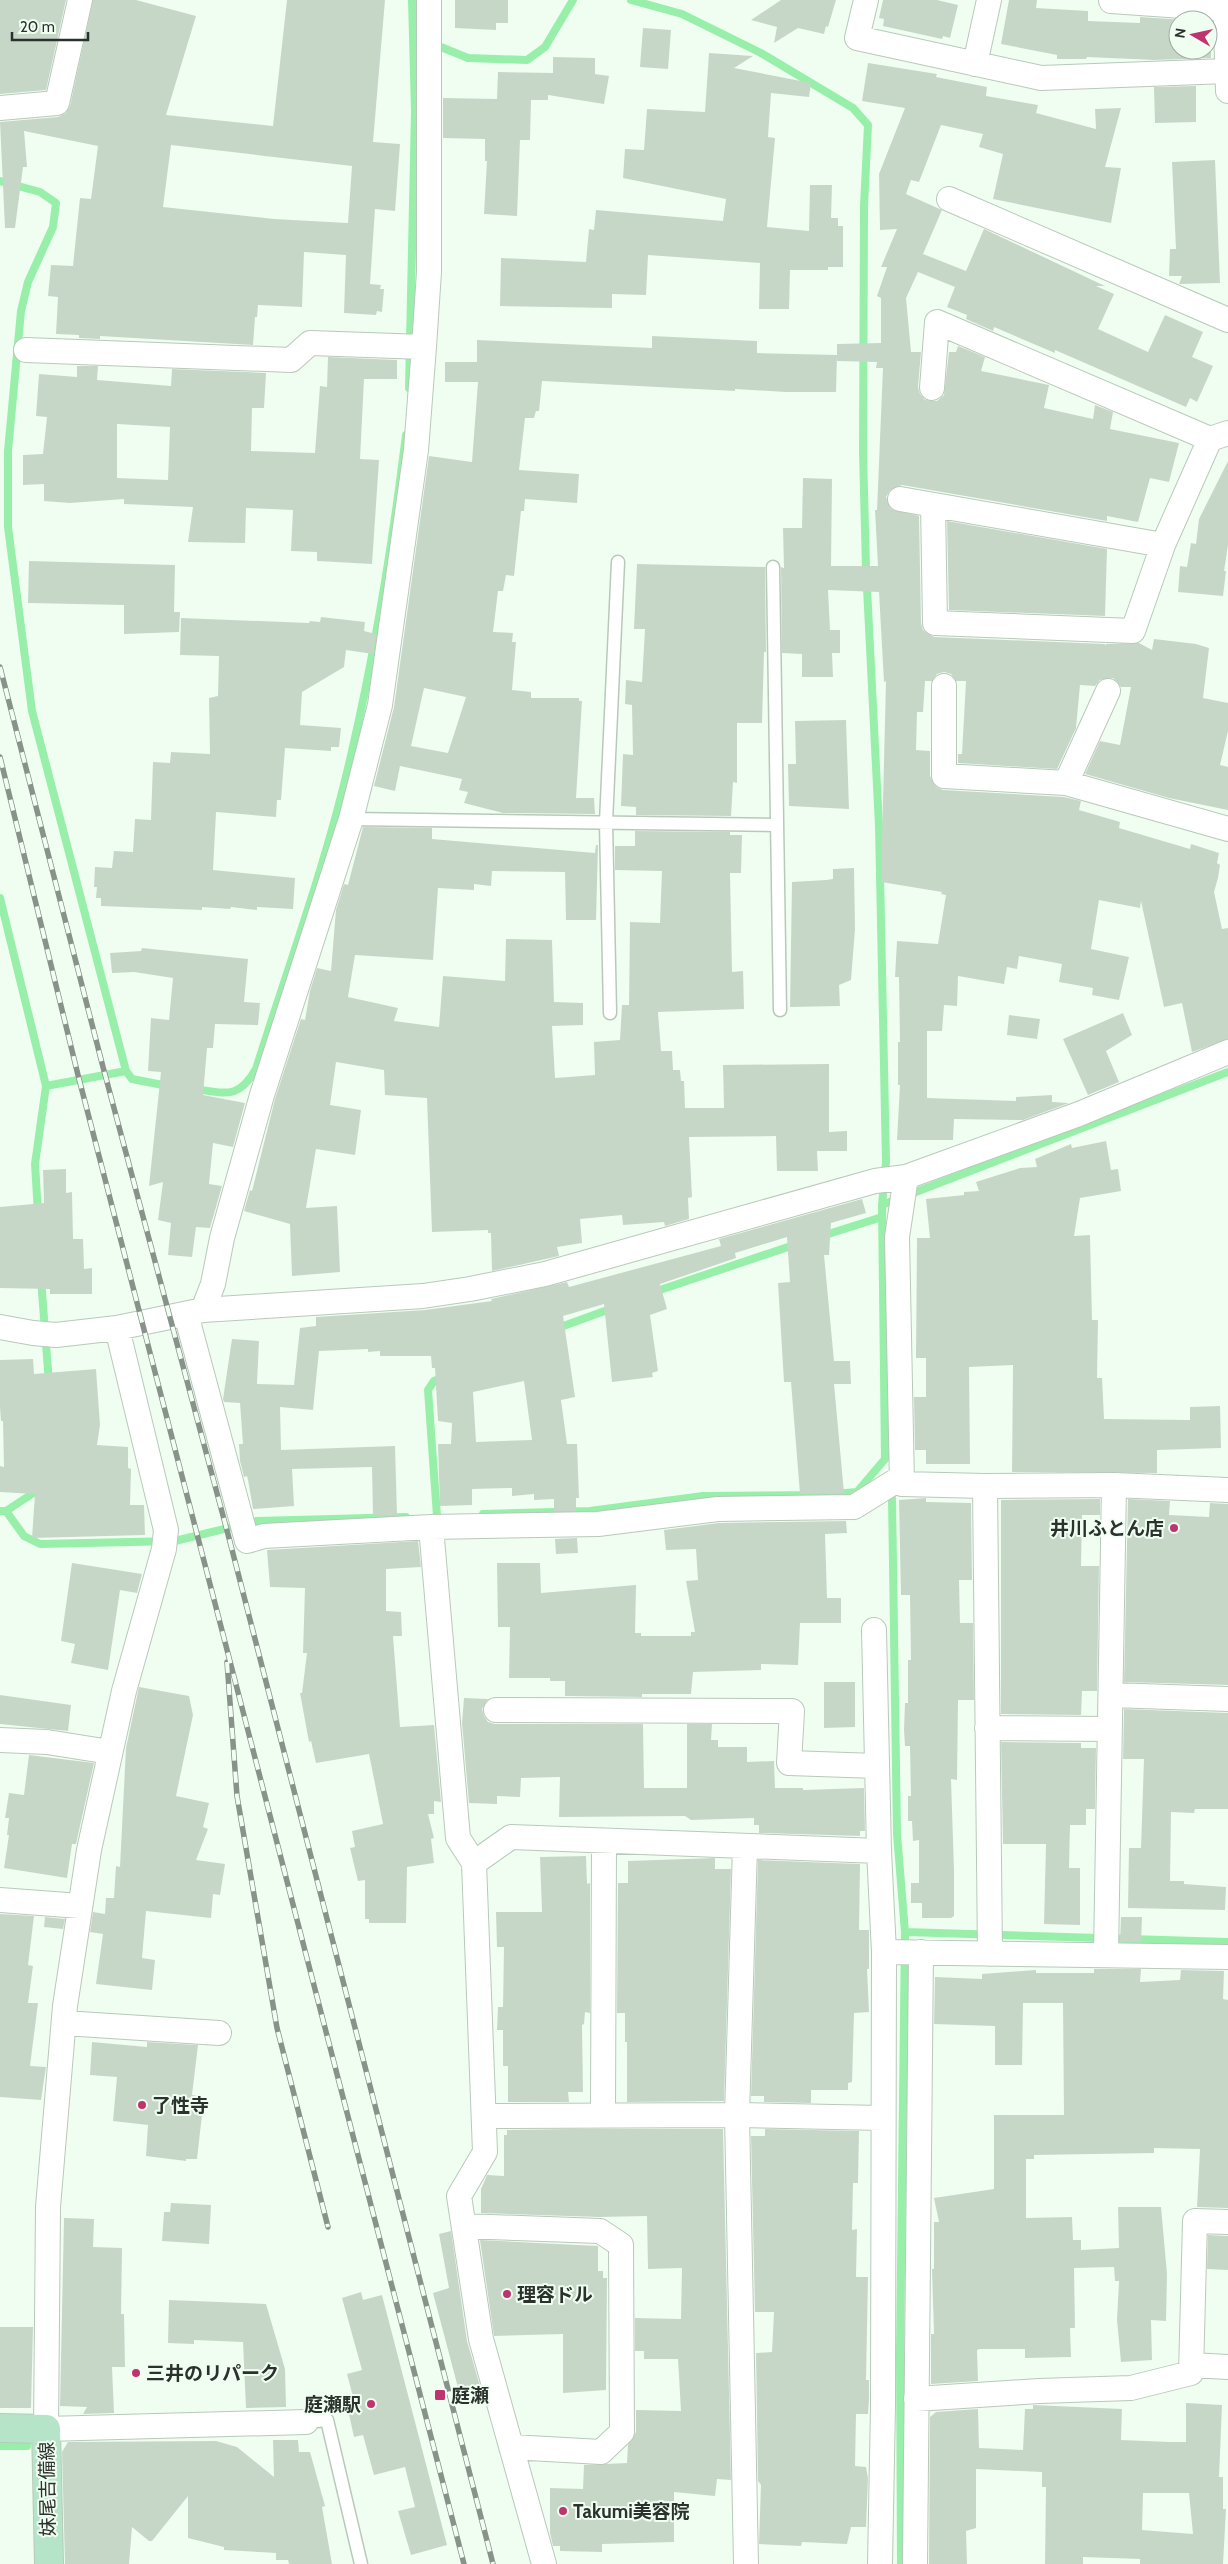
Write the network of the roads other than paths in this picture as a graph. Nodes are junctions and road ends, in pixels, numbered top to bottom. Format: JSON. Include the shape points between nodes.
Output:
{"nodes":[{"id":1,"x":80,"y":0,"type":"edge"},
{"id":2,"x":429,"y":0,"type":"edge"},
{"id":3,"x":866,"y":0,"type":"edge"},
{"id":4,"x":990,"y":0,"type":"edge"},
{"id":5,"x":1112,"y":1,"type":"edge"},
{"id":6,"x":1225,"y":5,"type":"edge"},
{"id":7,"x":975,"y":64,"type":"junction"},
{"id":8,"x":1228,"y":65,"type":"edge"},
{"id":9,"x":1228,"y":91,"type":"edge"},
{"id":10,"x":0,"y":108,"type":"edge"},
{"id":11,"x":949,"y":199,"type":"dead end"},
{"id":12,"x":1228,"y":320,"type":"edge"},
{"id":13,"x":415,"y":346,"type":"junction"},
{"id":14,"x":26,"y":350,"type":"dead end"},
{"id":15,"x":932,"y":388,"type":"dead end"},
{"id":16,"x":1219,"y":436,"type":"edge"},
{"id":17,"x":900,"y":499,"type":"dead end"},
{"id":18,"x":933,"y":505,"type":"junction"},
{"id":19,"x":1163,"y":545,"type":"junction"},
{"id":20,"x":618,"y":562,"type":"dead end"},
{"id":21,"x":773,"y":567,"type":"dead end"},
{"id":22,"x":944,"y":686,"type":"dead end"},
{"id":23,"x":1108,"y":691,"type":"dead end"},
{"id":24,"x":1066,"y":783,"type":"junction"},
{"id":25,"x":351,"y":819,"type":"junction"},
{"id":26,"x":606,"y":822,"type":"junction"},
{"id":27,"x":776,"y":825,"type":"junction"},
{"id":28,"x":1228,"y":829,"type":"edge"},
{"id":29,"x":780,"y":1010,"type":"dead end"},
{"id":30,"x":610,"y":1013,"type":"dead end"},
{"id":31,"x":1228,"y":1052,"type":"edge"},
{"id":32,"x":895,"y":1187,"type":"junction"},
{"id":33,"x":195,"y":1312,"type":"junction"},
{"id":34,"x":0,"y":1327,"type":"edge"},
{"id":35,"x":117,"y":1328,"type":"junction"},
{"id":36,"x":892,"y":1482,"type":"junction"},
{"id":37,"x":1114,"y":1485,"type":"junction"},
{"id":38,"x":985,"y":1486,"type":"junction"},
{"id":39,"x":1228,"y":1490,"type":"edge"},
{"id":40,"x":431,"y":1527,"type":"junction"},
{"id":41,"x":874,"y":1630,"type":"dead end"},
{"id":42,"x":1111,"y":1695,"type":"junction"},
{"id":43,"x":1228,"y":1699,"type":"edge"},
{"id":44,"x":496,"y":1710,"type":"dead end"},
{"id":45,"x":987,"y":1728,"type":"junction"},
{"id":46,"x":1108,"y":1730,"type":"junction"},
{"id":47,"x":0,"y":1740,"type":"edge"},
{"id":48,"x":110,"y":1752,"type":"junction"},
{"id":49,"x":877,"y":1766,"type":"junction"},
{"id":50,"x":604,"y":1841,"type":"junction"},
{"id":51,"x":745,"y":1847,"type":"junction"},
{"id":52,"x":878,"y":1851,"type":"junction"},
{"id":53,"x":474,"y":1863,"type":"junction"},
{"id":54,"x":0,"y":1900,"type":"edge"},
{"id":55,"x":80,"y":1906,"type":"junction"},
{"id":56,"x":989,"y":1942,"type":"junction"},
{"id":57,"x":1106,"y":1943,"type":"junction"},
{"id":58,"x":905,"y":1952,"type":"junction"},
{"id":59,"x":1228,"y":1957,"type":"edge"},
{"id":60,"x":64,"y":2023,"type":"junction"},
{"id":61,"x":219,"y":2034,"type":"dead end"},
{"id":62,"x":603,"y":2115,"type":"junction"},
{"id":63,"x":737,"y":2115,"type":"junction"},
{"id":64,"x":485,"y":2116,"type":"junction"},
{"id":65,"x":882,"y":2118,"type":"junction"},
{"id":66,"x":1228,"y":2222,"type":"edge"},
{"id":67,"x":464,"y":2226,"type":"junction"},
{"id":68,"x":1192,"y":2365,"type":"junction"},
{"id":69,"x":1228,"y":2367,"type":"edge"},
{"id":70,"x":904,"y":2407,"type":"junction"},
{"id":71,"x":306,"y":2422,"type":"joint"},
{"id":72,"x":0,"y":2428,"type":"edge"},
{"id":73,"x":46,"y":2429,"type":"junction"},
{"id":74,"x":511,"y":2447,"type":"junction"},
{"id":75,"x":49,"y":2564,"type":"edge"},
{"id":76,"x":361,"y":2564,"type":"edge"},
{"id":77,"x":544,"y":2564,"type":"edge"},
{"id":78,"x":746,"y":2564,"type":"edge"},
{"id":79,"x":880,"y":2564,"type":"edge"},
{"id":80,"x":916,"y":2564,"type":"edge"}],
"edges":[{"from":1,"to":10,"type":"street","via":[[57,103]]},
{"from":2,"to":13,"type":"street","via":[[429,272]]},
{"from":3,"to":7,"type":"street","via":[[857,38]]},
{"from":4,"to":7,"type":"street"},
{"from":5,"to":6,"type":"street"},
{"from":6,"to":8,"type":"street"},
{"from":7,"to":8,"type":"street","via":[[1041,78]]},
{"from":8,"to":9,"type":"street"},
{"from":11,"to":12,"type":"street"},
{"from":13,"to":14,"type":"street","via":[[310,343],[291,360]]},
{"from":13,"to":25,"type":"street","via":[[416,450],[380,705]]},
{"from":15,"to":16,"type":"street","via":[[937,322]]},
{"from":16,"to":19,"type":"street"},
{"from":17,"to":18,"type":"street"},
{"from":18,"to":19,"type":"street"},
{"from":18,"to":19,"type":"street","via":[[935,623],[1133,630]]},
{"from":20,"to":26,"type":"lane"},
{"from":21,"to":27,"type":"lane"},
{"from":22,"to":24,"type":"street","via":[[944,776]]},
{"from":23,"to":24,"type":"street"},
{"from":24,"to":28,"type":"street"},
{"from":25,"to":26,"type":"lane"},
{"from":25,"to":33,"type":"street","via":[[262,1095],[222,1238],[213,1284]]},
{"from":26,"to":27,"type":"lane"},
{"from":26,"to":30,"type":"lane"},
{"from":27,"to":29,"type":"lane"},
{"from":31,"to":32,"type":"street"},
{"from":32,"to":33,"type":"street","via":[[544,1274],[470,1289],[423,1296]]},
{"from":32,"to":36,"type":"street","via":[[897,1237]]},
{"from":33,"to":35,"type":"street"},
{"from":33,"to":40,"type":"street","via":[[247,1541],[264,1536]]},
{"from":34,"to":35,"type":"street","via":[[56,1335]]},
{"from":35,"to":48,"type":"street","via":[[165,1540]]},
{"from":36,"to":38,"type":"street"},
{"from":36,"to":40,"type":"street","via":[[854,1507],[718,1509],[598,1524]]},
{"from":37,"to":38,"type":"street"},
{"from":37,"to":39,"type":"street"},
{"from":37,"to":42,"type":"street"},
{"from":38,"to":45,"type":"street"},
{"from":40,"to":53,"type":"street","via":[[458,1838]]},
{"from":41,"to":49,"type":"street"},
{"from":42,"to":43,"type":"street"},
{"from":42,"to":46,"type":"street"},
{"from":44,"to":49,"type":"street","via":[[792,1711],[789,1763]]},
{"from":45,"to":46,"type":"street"},
{"from":45,"to":56,"type":"street"},
{"from":46,"to":57,"type":"street"},
{"from":47,"to":48,"type":"street","via":[[47,1742]]},
{"from":48,"to":55,"type":"street","via":[[88,1850]]},
{"from":49,"to":52,"type":"street"},
{"from":50,"to":51,"type":"street"},
{"from":50,"to":53,"type":"street","via":[[511,1837]]},
{"from":50,"to":62,"type":"street"},
{"from":51,"to":52,"type":"street"},
{"from":51,"to":63,"type":"street"},
{"from":52,"to":58,"type":"street"},
{"from":53,"to":64,"type":"street"},
{"from":54,"to":55,"type":"street"},
{"from":55,"to":60,"type":"street"},
{"from":56,"to":57,"type":"street"},
{"from":56,"to":58,"type":"street"},
{"from":57,"to":59,"type":"street"},
{"from":58,"to":65,"type":"street"},
{"from":58,"to":70,"type":"street"},
{"from":60,"to":61,"type":"street"},
{"from":60,"to":73,"type":"street","via":[[48,2207]]},
{"from":62,"to":63,"type":"street"},
{"from":62,"to":64,"type":"street"},
{"from":63,"to":65,"type":"street"},
{"from":63,"to":78,"type":"street"},
{"from":64,"to":67,"type":"street","via":[[485,2152],[460,2196]]},
{"from":65,"to":70,"type":"street"},
{"from":66,"to":68,"type":"street","via":[[1195,2221]]},
{"from":67,"to":74,"type":"street","via":[[481,2339]]},
{"from":67,"to":74,"type":"street","via":[[600,2230],[621,2245],[622,2432],[601,2452]]},
{"from":68,"to":69,"type":"street"},
{"from":68,"to":70,"type":"street","via":[[1191,2373],[1131,2388],[1039,2391]]},
{"from":70,"to":79,"type":"street"},
{"from":70,"to":80,"type":"street"},
{"from":71,"to":73,"type":"street"},
{"from":71,"to":76,"type":"lane","via":[[327,2420]]},
{"from":72,"to":73,"type":"main road","name":"妹尾吉備線"},
{"from":73,"to":75,"type":"main road","name":"妹尾吉備線"},
{"from":74,"to":77,"type":"street"}]}
